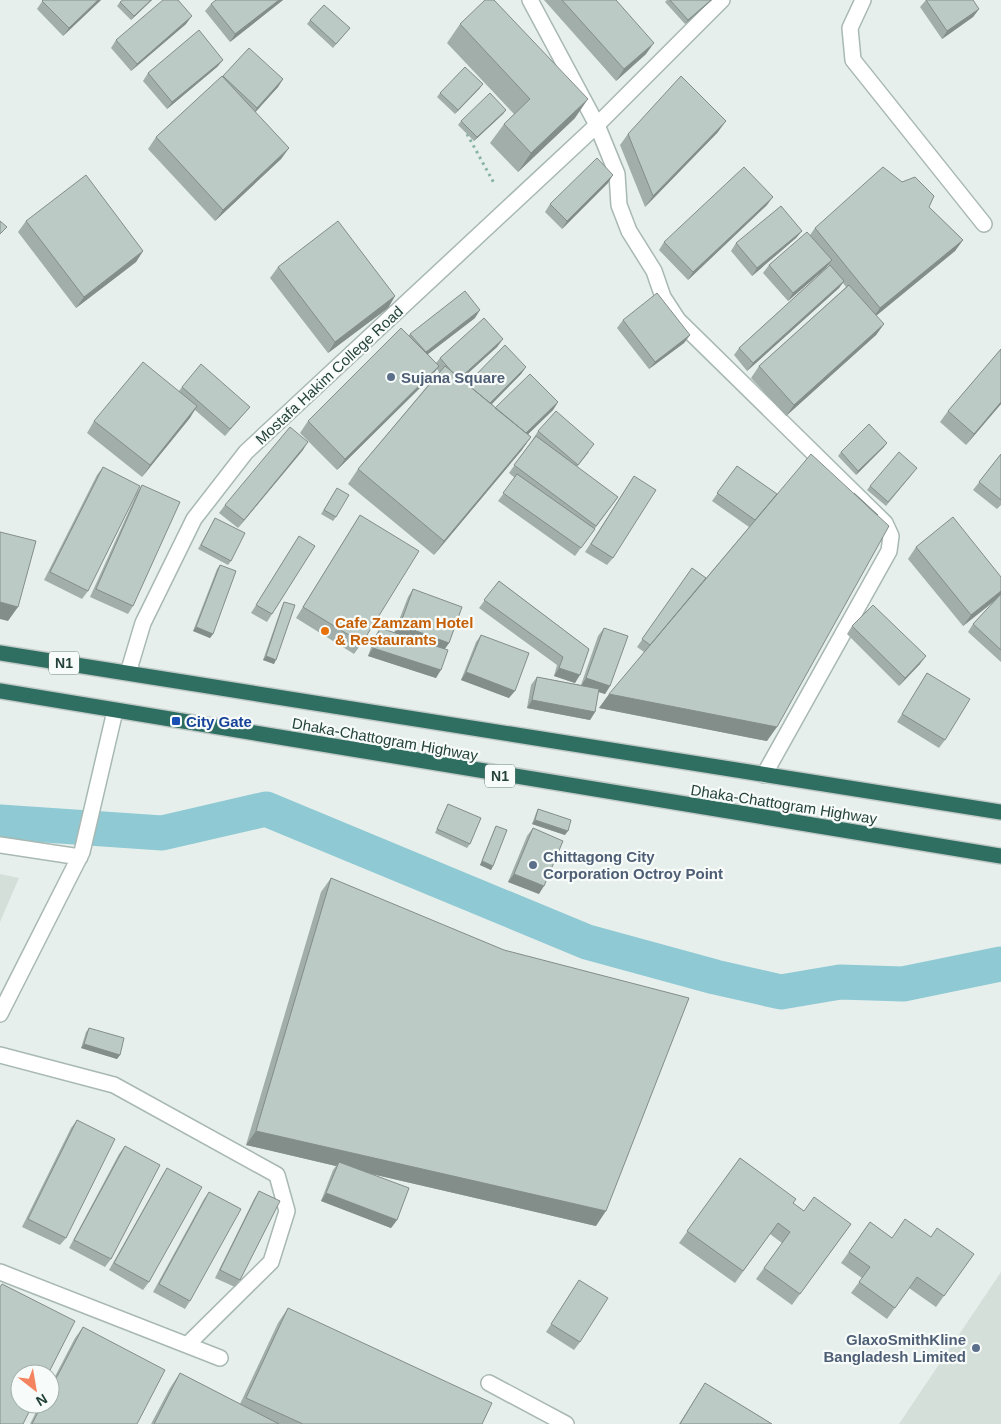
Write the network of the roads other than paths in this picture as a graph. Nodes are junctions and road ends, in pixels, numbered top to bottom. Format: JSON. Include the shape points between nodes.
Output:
{"nodes":[{"id":1,"x":530,"y":0,"type":"edge"},
{"id":2,"x":722,"y":0,"type":"edge"},
{"id":3,"x":863,"y":0,"type":"edge"},
{"id":4,"x":597,"y":125,"type":"junction"},
{"id":5,"x":984,"y":224,"type":"dead end"},
{"id":6,"x":0,"y":653,"type":"edge"},
{"id":7,"x":128,"y":672,"type":"junction"},
{"id":8,"x":0,"y":691,"type":"edge"},
{"id":9,"x":115,"y":711,"type":"junction"},
{"id":10,"x":764,"y":775,"type":"junction"},
{"id":11,"x":1001,"y":812,"type":"edge"},
{"id":12,"x":0,"y":845,"type":"edge"},
{"id":13,"x":81,"y":854,"type":"junction"},
{"id":14,"x":1001,"y":856,"type":"edge"},
{"id":15,"x":0,"y":1014,"type":"edge"},
{"id":16,"x":0,"y":1055,"type":"edge"},
{"id":17,"x":0,"y":1272,"type":"edge"},
{"id":18,"x":187,"y":1345,"type":"junction"},
{"id":19,"x":220,"y":1358,"type":"dead end"},
{"id":20,"x":489,"y":1383,"type":"dead end"},
{"id":21,"x":566,"y":1424,"type":"edge"}],
"edges":[{"from":1,"to":4,"type":"street"},
{"from":2,"to":4,"type":"street","name":"Mostafa Hakim College Road"},
{"from":3,"to":5,"type":"street","via":[[850,28],[853,60]]},
{"from":4,"to":7,"type":"street","name":"Mostafa Hakim College Road","via":[[246,452],[194,519],[143,623]]},
{"from":4,"to":10,"type":"street","via":[[617,174],[619,205],[629,231],[654,271],[663,297],[678,320],[885,523],[891,536],[889,551]]},
{"from":6,"to":7,"type":"highway","number":"N1"},
{"from":7,"to":10,"type":"highway","name":"Dhaka-Chattogram Highway","number":"N1"},
{"from":8,"to":9,"type":"highway","name":"Dhaka-Chattogram Highway","number":"N1"},
{"from":9,"to":13,"type":"street"},
{"from":9,"to":14,"type":"highway","name":"Dhaka-Chattogram Highway","number":"N1"},
{"from":10,"to":11,"type":"highway","name":"Dhaka-Chattogram Highway","number":"N1"},
{"from":12,"to":13,"type":"street"},
{"from":13,"to":15,"type":"street"},
{"from":16,"to":18,"type":"street","via":[[114,1085],[278,1175],[287,1211],[272,1262]]},
{"from":17,"to":18,"type":"street"},
{"from":18,"to":19,"type":"street"},
{"from":20,"to":21,"type":"street"}]}
